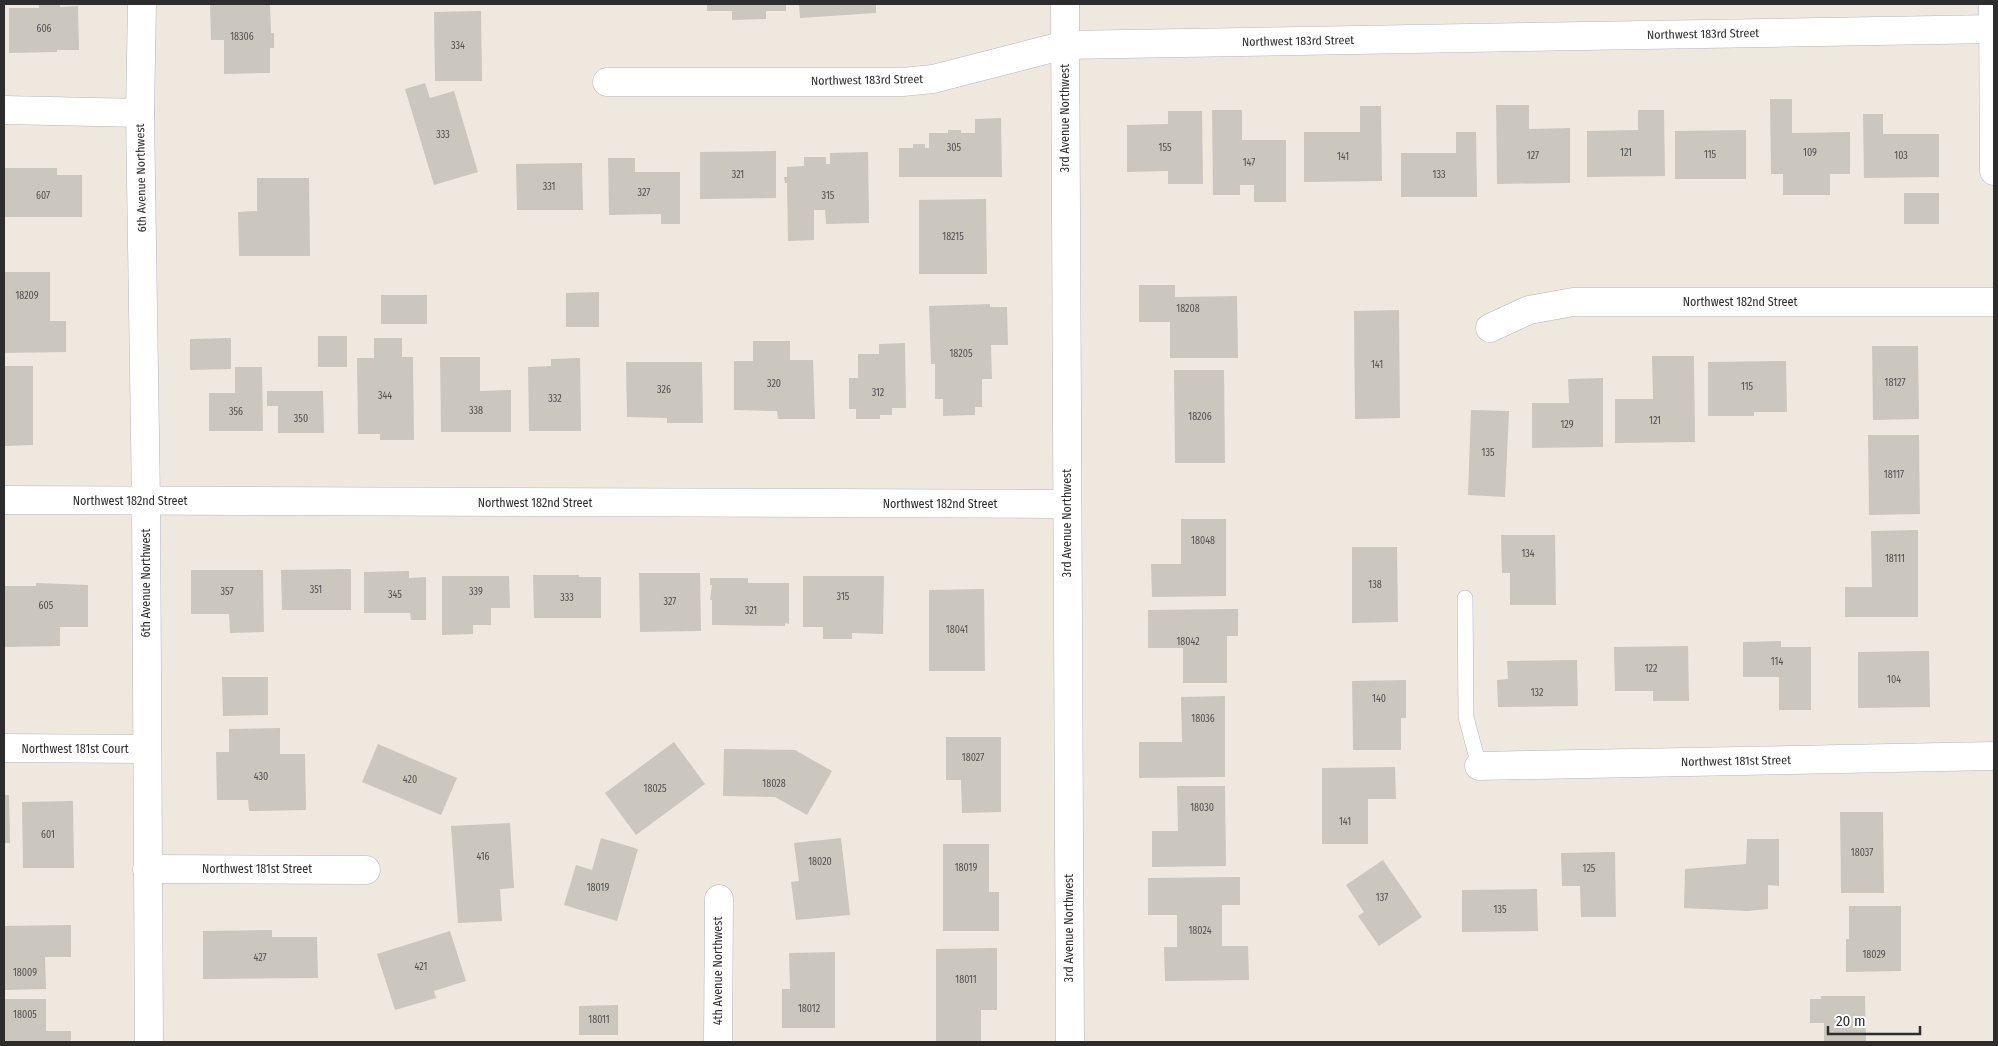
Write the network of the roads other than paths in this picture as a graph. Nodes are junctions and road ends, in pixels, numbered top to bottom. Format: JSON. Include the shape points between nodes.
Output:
{"nodes":[{"id":1,"x":142,"y":4,"type":"edge"},
{"id":2,"x":1065,"y":4,"type":"edge"},
{"id":3,"x":1993,"y":21,"type":"edge"},
{"id":4,"x":1065,"y":45,"type":"junction"},
{"id":5,"x":607,"y":82,"type":"dead end"},
{"id":6,"x":4,"y":110,"type":"edge"},
{"id":7,"x":140,"y":113,"type":"junction"},
{"id":8,"x":1994,"y":172,"type":"edge"},
{"id":9,"x":1994,"y":302,"type":"edge"},
{"id":10,"x":1490,"y":328,"type":"dead end"},
{"id":11,"x":4,"y":500,"type":"edge"},
{"id":12,"x":146,"y":501,"type":"junction"},
{"id":13,"x":1067,"y":504,"type":"junction"},
{"id":14,"x":1465,"y":598,"type":"dead end"},
{"id":15,"x":4,"y":748,"type":"edge"},
{"id":16,"x":147,"y":749,"type":"junction"},
{"id":17,"x":1994,"y":756,"type":"edge"},
{"id":18,"x":1479,"y":766,"type":"joint"},
{"id":19,"x":147,"y":869,"type":"junction"},
{"id":20,"x":366,"y":870,"type":"dead end"},
{"id":21,"x":718,"y":899,"type":"dead end"},
{"id":22,"x":149,"y":1042,"type":"edge"},
{"id":23,"x":718,"y":1042,"type":"edge"},
{"id":24,"x":1070,"y":1042,"type":"edge"}],
"edges":[{"from":1,"to":7,"type":"street","name":"6th Avenue Northwest"},
{"from":2,"to":4,"type":"street","name":"3rd Avenue Northwest"},
{"from":3,"to":4,"type":"street","name":"Northwest 183rd Street"},
{"from":3,"to":8,"type":"street"},
{"from":4,"to":5,"type":"street","name":"Northwest 183rd Street","via":[[933,79],[904,82]]},
{"from":4,"to":13,"type":"street","name":"3rd Avenue Northwest"},
{"from":6,"to":7,"type":"street"},
{"from":7,"to":12,"type":"street","name":"6th Avenue Northwest"},
{"from":9,"to":10,"type":"street","name":"Northwest 182nd Street","via":[[1573,302],[1529,310]]},
{"from":11,"to":12,"type":"street","name":"Northwest 182nd Street"},
{"from":12,"to":13,"type":"street","name":"Northwest 182nd Street"},
{"from":12,"to":16,"type":"street","name":"6th Avenue Northwest"},
{"from":13,"to":24,"type":"street","name":"3rd Avenue Northwest"},
{"from":14,"to":18,"type":"lane","via":[[1466,717]]},
{"from":15,"to":16,"type":"street","name":"Northwest 181st Court"},
{"from":16,"to":19,"type":"street","name":"6th Avenue Northwest"},
{"from":17,"to":18,"type":"street","name":"Northwest 181st Street"},
{"from":19,"to":20,"type":"street","name":"Northwest 181st Street"},
{"from":19,"to":22,"type":"street","name":"6th Avenue Northwest"},
{"from":21,"to":23,"type":"street","name":"4th Avenue Northwest"}]}
